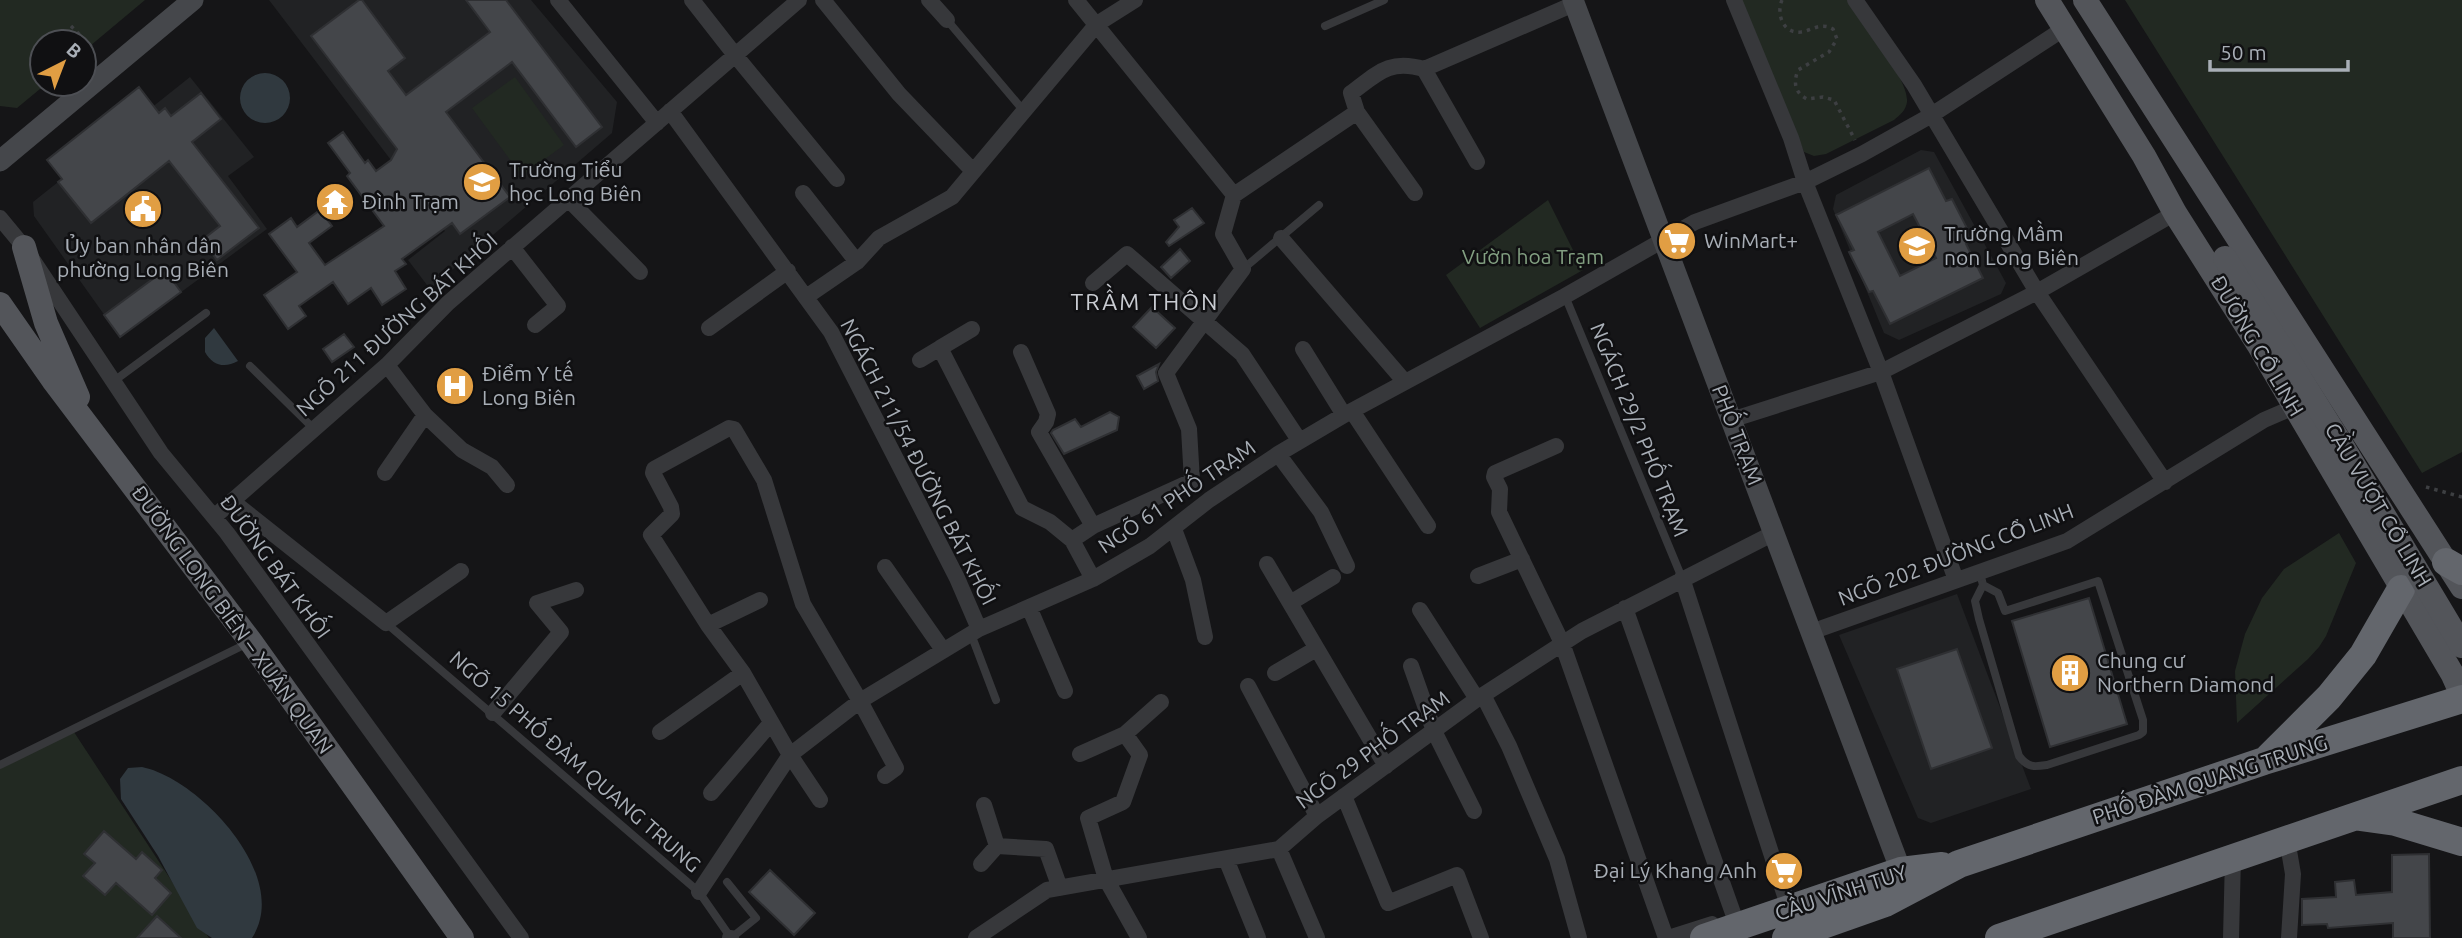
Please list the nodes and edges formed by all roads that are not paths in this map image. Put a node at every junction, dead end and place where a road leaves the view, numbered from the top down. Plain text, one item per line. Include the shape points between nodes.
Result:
1 (193, 0) edge
2 (558, 0) edge
3 (692, 0) edge
4 (799, 0) edge
5 (823, 0) edge
6 (929, 0) edge
7 (1076, 0) edge
8 (1135, 0) edge
9 (1384, 0) edge
10 (1734, 0) edge
11 (1854, 0) edge
12 (2047, 0) edge
13 (2085, 0) edge
14 (1574, 2) edge
15 (947, 20) joint
16 (1097, 24) junction
17 (1325, 26) dead end
18 (2065, 28) junction
19 (735, 55) junction
20 (1424, 69) junction
21 (1023, 110) junction
22 (670, 111) junction
23 (1357, 111) junction
24 (1930, 117) junction
25 (657, 123) junction
26 (2172, 138) junction
27 (2144, 156) junction
28 (0, 161) edge
29 (1477, 162) dead end
30 (972, 170) junction
31 (837, 179) dead end
32 (1805, 182) junction
33 (803, 193) dead end
34 (1415, 193) dead end
35 (1234, 195) junction
36 (568, 199) junction
37 (1319, 205) dead end
38 (2175, 213) junction
39 (0, 218) edge
40 (1281, 238) junction
41 (1662, 238) junction
42 (24, 247) junction
43 (512, 247) junction
44 (2225, 258) junction
45 (857, 262) junction
46 (1243, 269) junction
47 (788, 271) junction
48 (640, 272) dead end
49 (1093, 283) dead end
50 (2037, 292) junction
51 (1565, 296) junction
52 (806, 297) junction
53 (0, 304) edge
54 (206, 313) dead end
55 (1204, 320) junction
56 (535, 325) dead end
57 (709, 328) dead end
58 (972, 329) dead end
59 (940, 348) junction
60 (1303, 348) dead end
61 (1021, 352) dead end
62 (920, 360) dead end
63 (387, 365) junction
64 (250, 366) dead end
65 (1881, 372) junction
66 (114, 381) junction
67 (1405, 382) junction
68 (2294, 407) junction
69 (1348, 413) junction
70 (425, 415) junction
71 (1731, 420) junction
72 (314, 429) junction
73 (93, 433) junction
74 (1299, 440) junction
75 (1556, 446) dead end
76 (1278, 454) junction
77 (385, 473) dead end
78 (2165, 482) junction
79 (507, 485) dead end
80 (232, 501) junction
81 (214, 517) junction
82 (1093, 526) junction
83 (1427, 526) dead end
84 (1174, 529) junction
85 (1774, 533) junction
86 (1072, 540) junction
87 (1522, 559) junction
88 (1267, 564) dead end
89 (1347, 566) dead end
90 (2454, 566) edge
91 (885, 567) dead end
92 (461, 571) dead end
93 (1333, 576) dead end
94 (1478, 576) dead end
95 (1682, 578) junction
96 (1093, 579) junction
97 (1981, 579) junction
98 (1956, 580) junction
99 (2462, 587) edge
100 (2401, 589) junction
101 (576, 590) dead end
102 (760, 600) dead end
103 (1290, 603) junction
104 (1029, 607) junction
105 (1625, 608) junction
106 (1420, 610) dead end
107 (386, 623) junction
108 (708, 625) junction
109 (975, 631) junction
110 (1811, 632) junction
111 (1205, 637) dead end
112 (251, 642) junction
113 (1562, 643) junction
114 (2462, 646) edge
115 (1316, 649) junction
116 (943, 650) junction
117 (1411, 666) dead end
118 (743, 673) junction
119 (1275, 673) dead end
120 (1248, 686) dead end
121 (1065, 691) dead end
122 (1480, 697) junction
123 (2462, 697) edge
124 (996, 700) dead end
125 (860, 701) junction
126 (1161, 702) dead end
127 (493, 713) junction
128 (771, 723) junction
129 (1434, 731) junction
130 (660, 732) dead end
131 (1125, 734) junction
132 (1080, 754) dead end
133 (790, 755) junction
134 (2264, 761) junction
135 (0, 765) edge
136 (1386, 766) junction
137 (885, 776) dead end
138 (2462, 780) edge
139 (711, 793) dead end
140 (1345, 796) junction
141 (820, 800) dead end
142 (984, 805) dead end
143 (1474, 811) dead end
144 (1317, 816) junction
145 (2353, 816) junction
146 (2287, 839) junction
147 (2462, 842) edge
148 (997, 846) junction
149 (1279, 849) junction
150 (2232, 857) junction
151 (1226, 859) junction
152 (981, 864) dead end
153 (1959, 864) junction
154 (1888, 875) junction
155 (1106, 879) junction
156 (727, 883) dead end
157 (1060, 888) junction
158 (699, 892) junction
159 (1786, 899) junction
160 (1741, 920) junction
161 (980, 937) edge
162 (462, 938) edge
163 (521, 938) edge
164 (731, 938) edge
165 (1139, 938) edge
166 (1258, 938) edge
167 (1317, 938) edge
168 (1481, 938) edge
169 (1579, 938) edge
170 (1667, 938) edge
171 (1704, 938) edge
172 (1786, 938) edge
173 (1999, 938) edge
174 (2231, 938) edge
175 (2289, 938) edge

1 - 28 street
2 - 25 street
3 - 19 street
4 - 19 street, NGÕ 211 ĐƯỜNG BÁT KHỐI
5 - 30 street via 899,94
6 - 15 street
7 - 16 street
8 - 16 street
9 - 17 lane
10 - 32 street
11 - 24 street via 1914,85
12 - 18 main road, ĐƯỜNG CỔ LINH
13 - 26 main road, ĐƯỜNG CỔ LINH
14 - 20 street
14 - 41 street, PHỐ TRẠM
15 - 21 lane
16 - 21 street
16 - 35 street
18 - 24 street, NGÕ 61 PHỐ TRẠM
18 - 27 main road, ĐƯỜNG CỔ LINH
19 - 22 street, NGÕ 211 ĐƯỜNG BÁT KHỐI
19 - 31 street
20 - 23 street via 1404,63 1381,71 1351,93
20 - 29 street
21 - 30 street
22 - 25 street, NGÕ 211 ĐƯỜNG BÁT KHỐI
22 - 47 street, NGÁCH 211/54 ĐƯỜNG BÁT KHỐI
23 - 34 street
23 - 35 street
24 - 32 street, NGÕ 61 PHỐ TRẠM
24 - 50 street
25 - 36 street, NGÕ 211 ĐƯỜNG BÁT KHỐI
26 - 44 main road, CẦU VƯỢT CỔ LINH
26 - 90 main road, ĐƯỜNG CỔ LINH
27 - 38 main road, ĐƯỜNG CỔ LINH
27 - 44 main road, CẦU VƯỢT CỔ LINH
30 - 45 street via 952,197 879,238
32 - 41 street, NGÕ 61 PHỐ TRẠM
32 - 65 street
33 - 45 street
35 - 46 street via 1223,234
36 - 43 street, NGÕ 211 ĐƯỜNG BÁT KHỐI
36 - 48 street
37 - 40 lane
38 - 50 street
38 - 68 main road, ĐƯỜNG CỔ LINH
39 - 42 street, ĐƯỜNG BÁT KHỐI
40 - 46 lane
40 - 67 street
41 - 51 street, NGÕ 61 PHỐ TRẠM
41 - 71 street, PHỐ TRẠM
42 - 66 street, ĐƯỜNG BÁT KHỐI
42 - 73 main road via 46,323
43 - 56 street via 558,306
43 - 63 street, NGÕ 211 ĐƯỜNG BÁT KHỐI
44 - 114 main road, CẦU VƯỢT CỔ LINH, bridge
45 - 52 street
46 - 55 street
47 - 52 street, NGÁCH 211/54 ĐƯỜNG BÁT KHỐI
47 - 57 street
49 - 55 street via 1127,254
50 - 65 street
50 - 78 street
51 - 67 street, NGÕ 61 PHỐ TRẠM
51 - 95 lane, NGÁCH 29/2 PHỐ TRẠM
52 - 109 street, NGÁCH 211/54 ĐƯỜNG BÁT KHỐI via 831,332 957,578
53 - 73 main road, ĐƯỜNG LONG BIÊN – XUÂN QUAN
54 - 66 lane
55 - 74 street via 1242,354
55 - 82 street via 1166,373 1189,429 1192,481
58 - 59 street
59 - 62 street
59 - 86 street via 1022,508
60 - 69 street
61 - 82 street via 1048,414 1039,432
63 - 70 street
63 - 72 street, NGÕ 211 ĐƯỜNG BÁT KHỐI
64 - 72 lane
65 - 71 street
65 - 98 street
66 - 81 street, ĐƯỜNG BÁT KHỐI via 161,453
67 - 69 street, NGÕ 61 PHỐ TRẠM
68 - 78 street, NGÕ 202 ĐƯỜNG CỔ LINH via 2264,420
68 - 100 main road, ĐƯỜNG CỔ LINH
69 - 74 street, NGÕ 61 PHỐ TRẠM
69 - 83 street
70 - 77 street
70 - 79 street via 462,450 492,467
71 - 85 street, PHỐ TRẠM
72 - 80 street, NGÕ 211 ĐƯỜNG BÁT KHỐI
73 - 112 main road, ĐƯỜNG LONG BIÊN – XUÂN QUAN
74 - 76 street, NGÕ 61 PHỐ TRẠM
75 - 87 street via 1495,473 1499,512
76 - 84 street, NGÕ 61 PHỐ TRẠM
76 - 89 street via 1321,512
78 - 97 street, NGÕ 202 ĐƯỜNG CỔ LINH via 2067,541
80 - 81 street, NGÕ 211 ĐƯỜNG BÁT KHỐI
80 - 107 street
81 - 163 street, ĐƯỜNG BÁT KHỐI
82 - 86 street
84 - 96 street, NGÕ 61 PHỐ TRẠM
84 - 111 street via 1193,580
85 - 95 street, NGÕ 29 PHỐ TRẠM
85 - 110 street, PHỐ TRẠM
86 - 96 street
87 - 94 street
87 - 113 street
88 - 103 street
90 - 99 main road, ĐƯỜNG CỔ LINH
90 - 100 main road
91 - 116 street
92 - 107 street
93 - 103 street
95 - 105 street, NGÕ 29 PHỐ TRẠM
95 - 159 street
96 - 104 street, NGÕ 61 PHỐ TRẠM
97 - 97 lane via 1975,601 1979,619 2025,765 2048,765 2143,732 2098,581 2005,611 1998,593
97 - 98 street, NGÕ 202 ĐƯỜNG CỔ LINH
98 - 110 street, NGÕ 202 ĐƯỜNG CỔ LINH
100 - 123 main road, ĐƯỜNG CỔ LINH
100 - 134 highway via 2364,655
101 - 127 street via 537,603 561,632
102 - 108 street
103 - 115 street
104 - 109 street, NGÕ 61 PHỐ TRẠM
104 - 121 street
105 - 113 street, NGÕ 29 PHỐ TRẠM
105 - 160 street
106 - 122 street
107 - 127 lane, NGÕ 15 PHỐ ĐÀM QUANG TRUNG
108 - 118 street
108 - 125 street via 651,535 672,514 653,473 656,466 725,429 734,429 764,480 803,604
109 - 116 street, NGÕ 61 PHỐ TRẠM
109 - 124 lane
110 - 154 street, PHỐ TRẠM
112 - 135 lane
112 - 162 main road, ĐƯỜNG LONG BIÊN – XUÂN QUAN
113 - 122 street, NGÕ 29 PHỐ TRẠM
113 - 170 street
115 - 119 street
115 - 136 street
116 - 125 street, NGÕ 61 PHỐ TRẠM
117 - 129 street
118 - 128 street
118 - 130 street
120 - 144 street
122 - 129 street, NGÕ 29 PHỐ TRẠM
122 - 169 street via 1509,746 1557,859
123 - 134 highway, PHỐ ĐÀM QUANG TRUNG
125 - 133 street, NGÕ 61 PHỐ TRẠM
125 - 137 street via 896,768
126 - 131 street
127 - 158 lane, NGÕ 15 PHỐ ĐÀM QUANG TRUNG
128 - 133 street
128 - 139 street
129 - 136 street, NGÕ 29 PHỐ TRẠM
129 - 143 street
131 - 132 street
131 - 155 street via 1140,755 1123,802 1088,818
133 - 141 street
133 - 158 street, NGÕ 61 PHỐ TRẠM
134 - 153 highway, PHỐ ĐÀM QUANG TRUNG
136 - 140 street, NGÕ 29 PHỐ TRẠM
138 - 145 highway
140 - 144 street, NGÕ 29 PHỐ TRẠM
140 - 168 street via 1388,902 1457,876
142 - 148 street
144 - 149 street, NGÕ 29 PHỐ TRẠM
145 - 146 highway
145 - 147 highway via 2396,822
146 - 150 highway
146 - 175 street via 2293,874
148 - 152 street
148 - 157 street via 1046,849
149 - 151 street
149 - 167 street
150 - 173 highway
150 - 174 street
151 - 155 street
151 - 166 street
153 - 154 highway, CẦU VĨNH TUY
153 - 172 highway, CẦU VĨNH TUY via 1885,904
154 - 159 street
154 - 160 highway, CẦU VĨNH TUY
155 - 157 street
155 - 165 street
156 - 164 lane via 756,918
157 - 161 street via 1048,890
158 - 164 lane, NGÕ 15 PHỐ ĐÀM QUANG TRUNG
159 - 160 street
160 - 170 street
160 - 171 highway, CẦU VĨNH TUY

